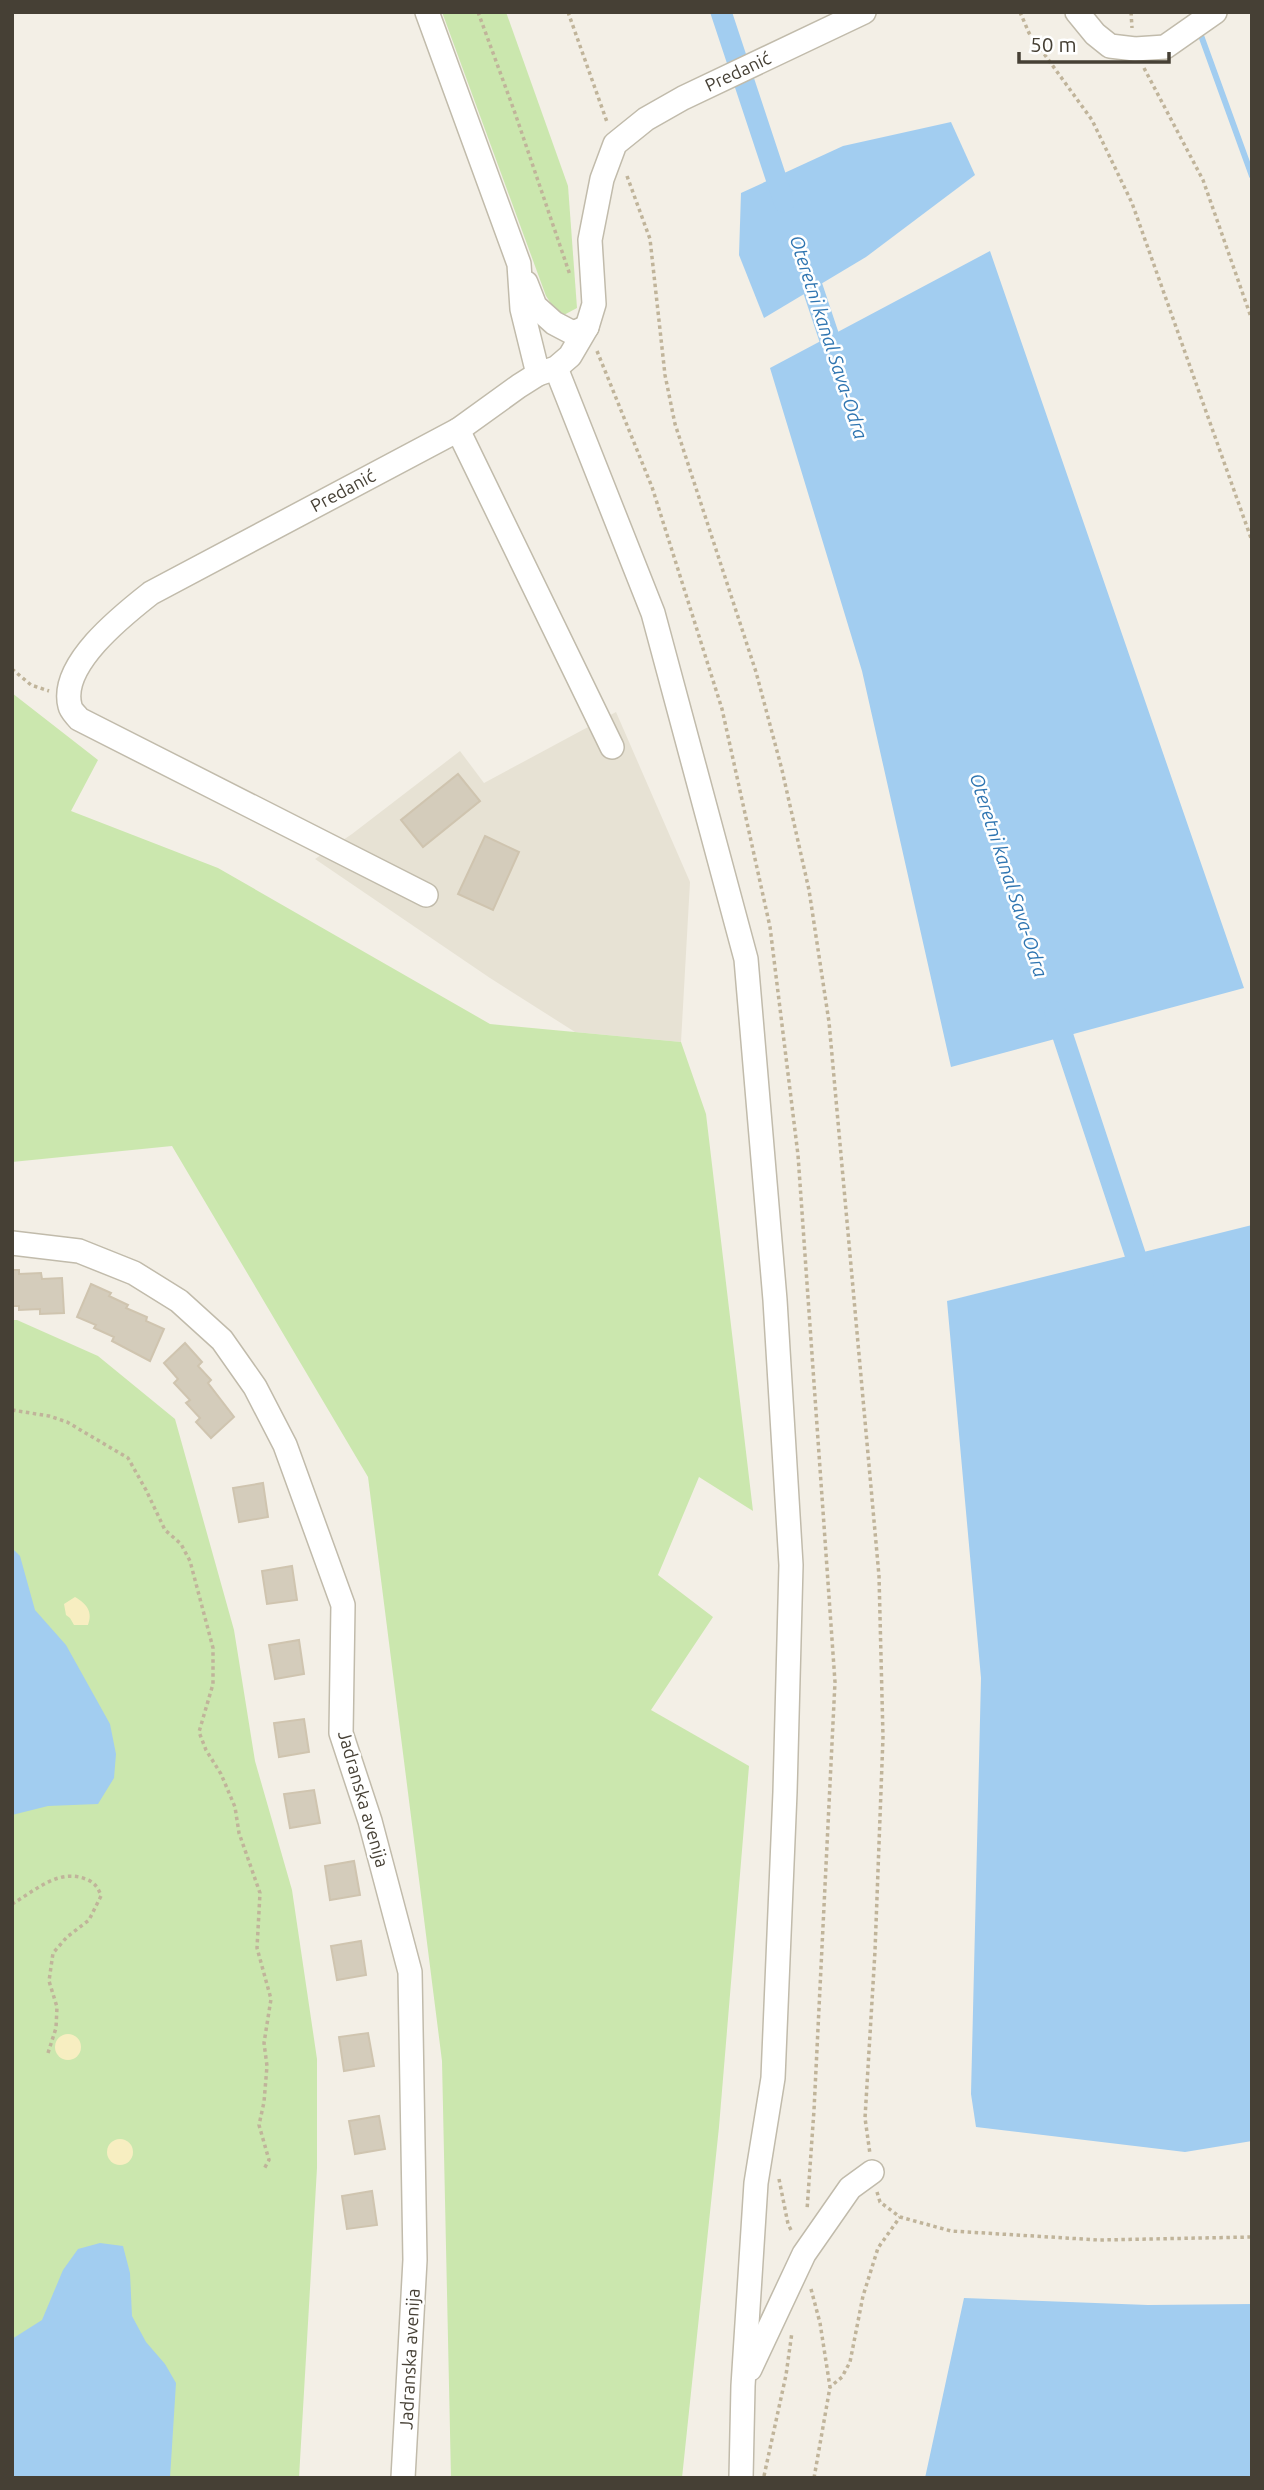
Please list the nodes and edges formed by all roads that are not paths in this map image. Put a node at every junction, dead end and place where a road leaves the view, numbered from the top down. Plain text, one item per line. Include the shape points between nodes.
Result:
1 (427, 12) edge
2 (864, 12) edge
3 (1077, 12) edge
4 (1215, 12) edge
5 (519, 264) junction
6 (587, 327) junction
7 (547, 371) junction
8 (458, 430) junction
9 (612, 747) dead end
10 (426, 895) dead end
11 (12, 1243) edge
12 (872, 2172) road end
13 (743, 2386) junction
14 (403, 2478) edge
15 (741, 2478) edge

1 - 5 street
2 - 6 street, Predanić via 683,98 615,144 602,179 590,240 594,304
3 - 4 street via 1110,46 1135,49 1165,47
5 - 6 street via 535,306 565,330 573,333
5 - 7 street via 522,309
6 - 7 street, Predanić via 570,356
7 - 8 street, Predanić
7 - 13 street via 653,613 746,959 775,1300 791,1565 773,2078 756,2183
8 - 9 street
8 - 10 street, Predanić via 151,593 121,617 79,663 69,688 70,708 79,719
11 - 14 street, Jadranska avenija via 79,1251 134,1273 179,1301 222,1340 255,1387 285,1445 343,1605 341,1733 410,1972 415,2260
12 - 13 street via 850,2188 804,2254
13 - 15 street

